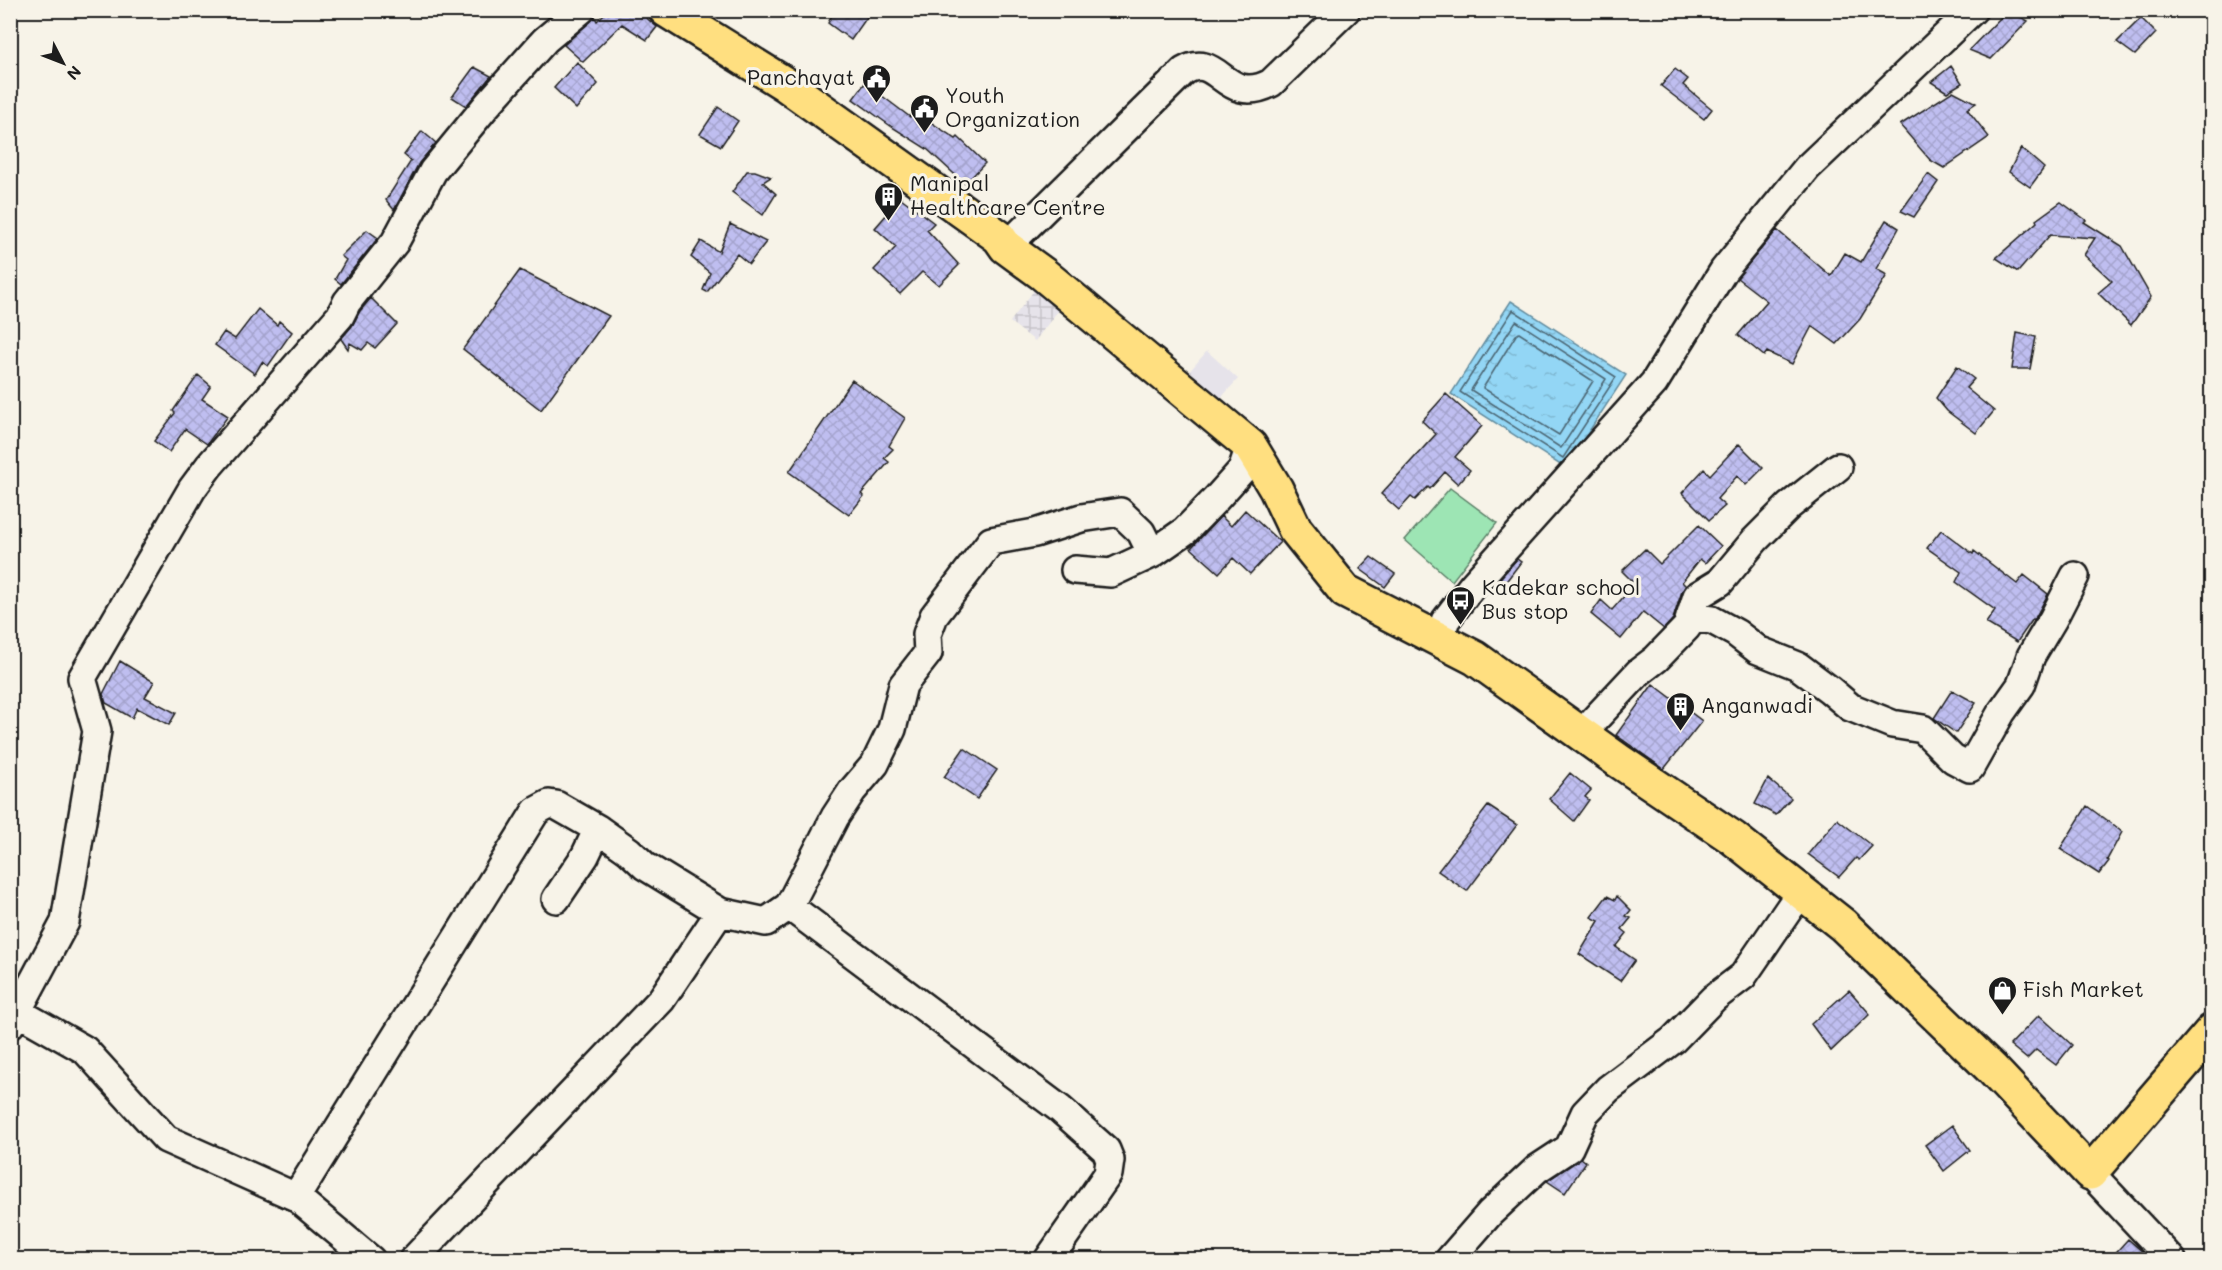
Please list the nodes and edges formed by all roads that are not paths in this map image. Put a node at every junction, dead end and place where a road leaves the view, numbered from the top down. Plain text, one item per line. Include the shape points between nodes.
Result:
1 (580, 10) edge
2 (666, 10) edge
3 (1346, 10) edge
4 (1973, 10) edge
5 (1006, 247) junction
6 (1250, 446) junction
7 (1838, 467) dead end
8 (1152, 554) junction
9 (1075, 570) dead end
10 (2075, 576) dead end
11 (1690, 617) junction
12 (1441, 640) junction
13 (1581, 734) junction
14 (598, 829) junction
15 (1803, 894) junction
16 (556, 899) dead end
17 (789, 906) junction
18 (720, 912) junction
19 (14, 1019) edge
20 (2211, 1030) edge
21 (2090, 1173) junction
22 (296, 1197) junction
23 (371, 1260) edge
24 (413, 1260) edge
25 (1048, 1260) edge
26 (1449, 1260) edge
27 (2172, 1260) edge

1 - 19 street via 545,40 433,171 395,242 340,316 192,489 82,678 97,731 65,922
2 - 5 main road via 785,84 999,237
3 - 5 street via 1271,83 1259,89 1238,88 1207,67 1198,65 1184,71
4 - 12 street via 1808,168 1724,270 1654,383 1472,586 1445,621
5 - 6 main road
6 - 8 street via 1242,470 1216,499 1185,531
6 - 12 main road via 1295,529 1345,591
7 - 11 street via 1789,506 1720,582 1697,596
8 - 9 street via 1111,573
8 - 17 street via 1141,532 1120,512 991,541 934,616 927,634 928,653 903,685 892,729 875,764 836,817
10 - 11 street via 2031,656 2021,685 1970,768 1953,759 1923,729 1893,724 1850,707 1798,666 1758,650 1712,620
11 - 13 street via 1687,627
12 - 13 main road via 1475,658
13 - 15 main road via 1732,838
14 - 16 street
14 - 18 street via 645,866
14 - 22 street via 556,805 536,811
15 - 21 main road via 1843,925 1947,1024
15 - 26 street via 1743,976 1714,998 1673,1040 1608,1089 1585,1113 1569,1148 1537,1169 1497,1206
17 - 18 street via 765,922
17 - 25 street via 1060,1109 1106,1150 1110,1160 1108,1174
18 - 24 street via 661,1000
19 - 22 street via 85,1050 166,1139
20 - 21 main road
21 - 27 street
22 - 23 street

